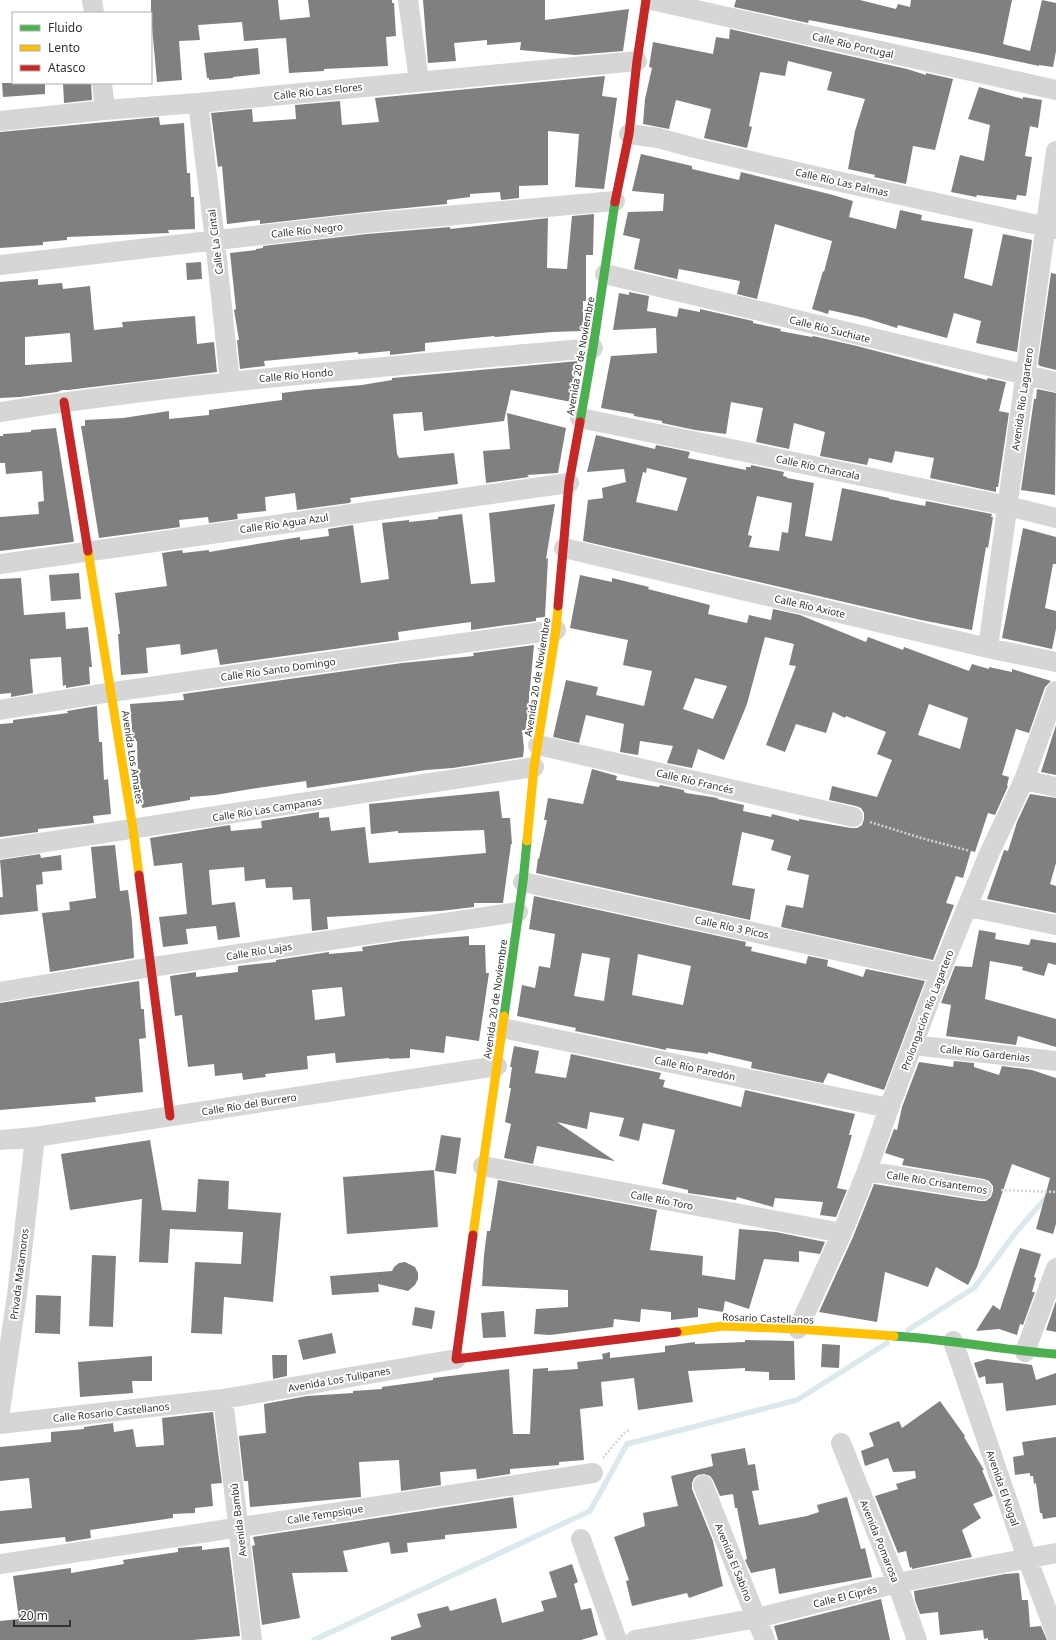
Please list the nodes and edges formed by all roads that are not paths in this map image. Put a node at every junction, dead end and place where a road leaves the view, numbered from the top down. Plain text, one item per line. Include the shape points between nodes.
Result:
1 (92, 0) edge
2 (408, 0) edge
3 (646, 0) edge
4 (651, 0) edge
5 (94, 12) edge
6 (637, 61) junction
7 (419, 81) junction
8 (102, 84) edge
9 (1056, 90) edge
10 (198, 103) junction
11 (105, 110) junction
12 (0, 121) edge
13 (629, 134) junction
14 (1056, 151) edge
15 (615, 201) junction
16 (1051, 228) edge
17 (215, 240) junction
18 (0, 265) edge
19 (605, 274) junction
20 (593, 348) junction
21 (1025, 376) junction
22 (230, 382) junction
23 (1056, 382) edge
24 (64, 402) junction
25 (0, 412) edge
26 (580, 418) junction
27 (569, 483) junction
28 (1008, 506) junction
29 (1056, 518) edge
30 (564, 548) junction
31 (88, 550) junction
32 (0, 564) edge
33 (556, 630) junction
34 (988, 648) junction
35 (1056, 662) edge
36 (1056, 691) edge
37 (112, 692) junction
38 (0, 710) edge
39 (538, 745) junction
40 (534, 768) junction
41 (1024, 780) junction
42 (1056, 786) edge
43 (853, 816) road end
44 (133, 829) junction
45 (0, 850) edge
46 (523, 882) junction
47 (969, 907) junction
48 (518, 912) junction
49 (1056, 925) edge
50 (152, 967) junction
51 (940, 973) junction
52 (0, 992) edge
53 (502, 1028) junction
54 (913, 1045) junction
55 (1056, 1061) edge
56 (497, 1066) junction
57 (889, 1108) junction
58 (170, 1116) junction
59 (35, 1137) junction
60 (0, 1140) edge
61 (483, 1166) junction
62 (867, 1171) junction
63 (982, 1190) road end
64 (842, 1233) junction
65 (1056, 1268) edge
66 (8, 1296) edge
67 (798, 1329) junction
68 (953, 1341) junction
69 (1025, 1352) junction
70 (1056, 1354) edge
71 (456, 1359) junction
72 (223, 1400) junction
73 (0, 1411) edge
74 (0, 1424) edge
75 (841, 1443) dead end
76 (593, 1473) road end
77 (703, 1485) dead end
78 (239, 1527) junction
79 (582, 1538) dead end
80 (1056, 1553) edge
81 (1027, 1558) junction
82 (0, 1564) edge
83 (897, 1583) junction
84 (757, 1618) junction
85 (1056, 1634) edge
86 (252, 1640) edge
87 (617, 1640) edge
88 (635, 1640) edge
89 (765, 1640) edge
90 (917, 1640) edge

1 - 5 street
2 - 7 street
3 - 6 street, Avenida 20 de Noviembre
4 - 9 street, Calle Río Portugal
6 - 7 street, Calle Río Las Flores
6 - 13 street, Avenida 20 de Noviembre
7 - 10 street, Calle Río Las Flores
8 - 11 street
10 - 11 street, Calle Río Las Flores
10 - 17 street, Calle La Cintal
11 - 12 street, Calle Río Las Flores
13 - 15 street, Avenida 20 de Noviembre
13 - 16 street, Calle Río Las Palmas via 658,138 832,180
14 - 16 street, Avenida Río Lagartero
15 - 17 street, Calle Río Negro via 366,223
15 - 19 street, Avenida 20 de Noviembre
16 - 21 street, Avenida Río Lagartero
17 - 18 street, Calle Río Negro
17 - 22 street, Calle La Cintal
19 - 20 street, Avenida 20 de Noviembre
19 - 21 street, Calle Río Suchiate
20 - 22 street, Calle Río Hondo
20 - 26 street, Avenida 20 de Noviembre
21 - 23 street, Calle Río Suchiate
21 - 28 street, Avenida Río Lagartero
22 - 24 street, Calle Río Hondo
24 - 25 street, Calle Río Hondo
24 - 31 street, Avenida Los Amates
26 - 27 street, Avenida 20 de Noviembre
26 - 28 street, Calle Río Chancala
27 - 30 street, Avenida 20 de Noviembre
27 - 31 street, Calle Río Agua Azul
28 - 29 street, Calle Río Chancala
28 - 34 street, Avenida Río Lagartero
30 - 33 street, Avenida 20 de Noviembre
30 - 34 street, Calle Río Axiote
31 - 32 street, Calle Río Agua Azul
31 - 37 street, Avenida Los Amates
33 - 37 street, Calle Río Santo Domingo
33 - 39 street, Avenida 20 de Noviembre
34 - 35 street, Calle Río Axiote
36 - 41 street, Prolongación Río Lagartero
37 - 38 street, Calle Río Santo Domingo
37 - 44 street, Avenida Los Amates
39 - 40 street, Avenida 20 de Noviembre
39 - 43 street, Calle Río Francés
40 - 44 street, Calle Río Las Campanas
40 - 46 street, Avenida 20 de Noviembre
41 - 42 street
41 - 47 street, Prolongación Río Lagartero via 988,856
44 - 45 street, Calle Río Las Campanas
44 - 50 street, Avenida Los Amates
46 - 48 street, Avenida 20 de Noviembre
46 - 51 street, Calle Río 3 Picos
47 - 49 street
47 - 51 street, Prolongación Río Lagartero
48 - 50 street, Calle Río Lajas
48 - 53 street, Avenida 20 de Noviembre
50 - 52 street, Calle Río Lajas
50 - 58 street, Avenida Los Amates
51 - 54 street, Prolongación Río Lagartero
53 - 56 street, Avenida 20 de Noviembre
53 - 57 street, Calle Río Paredón
54 - 55 street, Calle Río Gardenias
54 - 57 street, Prolongación Río Lagartero
56 - 58 street, Calle Río del Burrero
56 - 61 street, Avenida 20 de Noviembre
57 - 62 street, Prolongación Río Lagartero
58 - 59 street, Calle Río del Burrero
59 - 60 street, Calle Río del Burrero
59 - 66 street, Privada Matamoros
61 - 64 street, Calle Río Toro
61 - 71 street, Avenida 20 de Noviembre
62 - 63 street, Calle Río Crisantemos
62 - 64 street, Prolongación Río Lagartero
64 - 67 street, Prolongación Río Lagartero
65 - 69 street
66 - 73 street, Privada Matamoros
67 - 68 street, Rosario Castellanos
67 - 71 street, Rosario Castellanos via 724,1326
68 - 69 street, Rosario Castellanos
68 - 81 street, Avenida El Nogal
69 - 70 street, Rosario Castellanos
71 - 72 street, Avenida Los Tulipanes
72 - 74 street, Calle Rosario Castellanos
72 - 78 street, Avenida Bambú
75 - 83 street, Avenida Pomarosa
76 - 78 street, Calle Tempsique
77 - 84 street, Avenida El Sabino
78 - 82 street, Calle Tempsique
78 - 86 street, Avenida Bambú
79 - 87 street
80 - 81 street, Calle El Ciprés
81 - 83 street, Calle El Ciprés
81 - 85 street, Avenida El Nogal
83 - 84 street, Calle El Ciprés
83 - 90 street, Avenida Pomarosa
84 - 88 street, Calle El Ciprés
84 - 89 street, Avenida El Sabino

